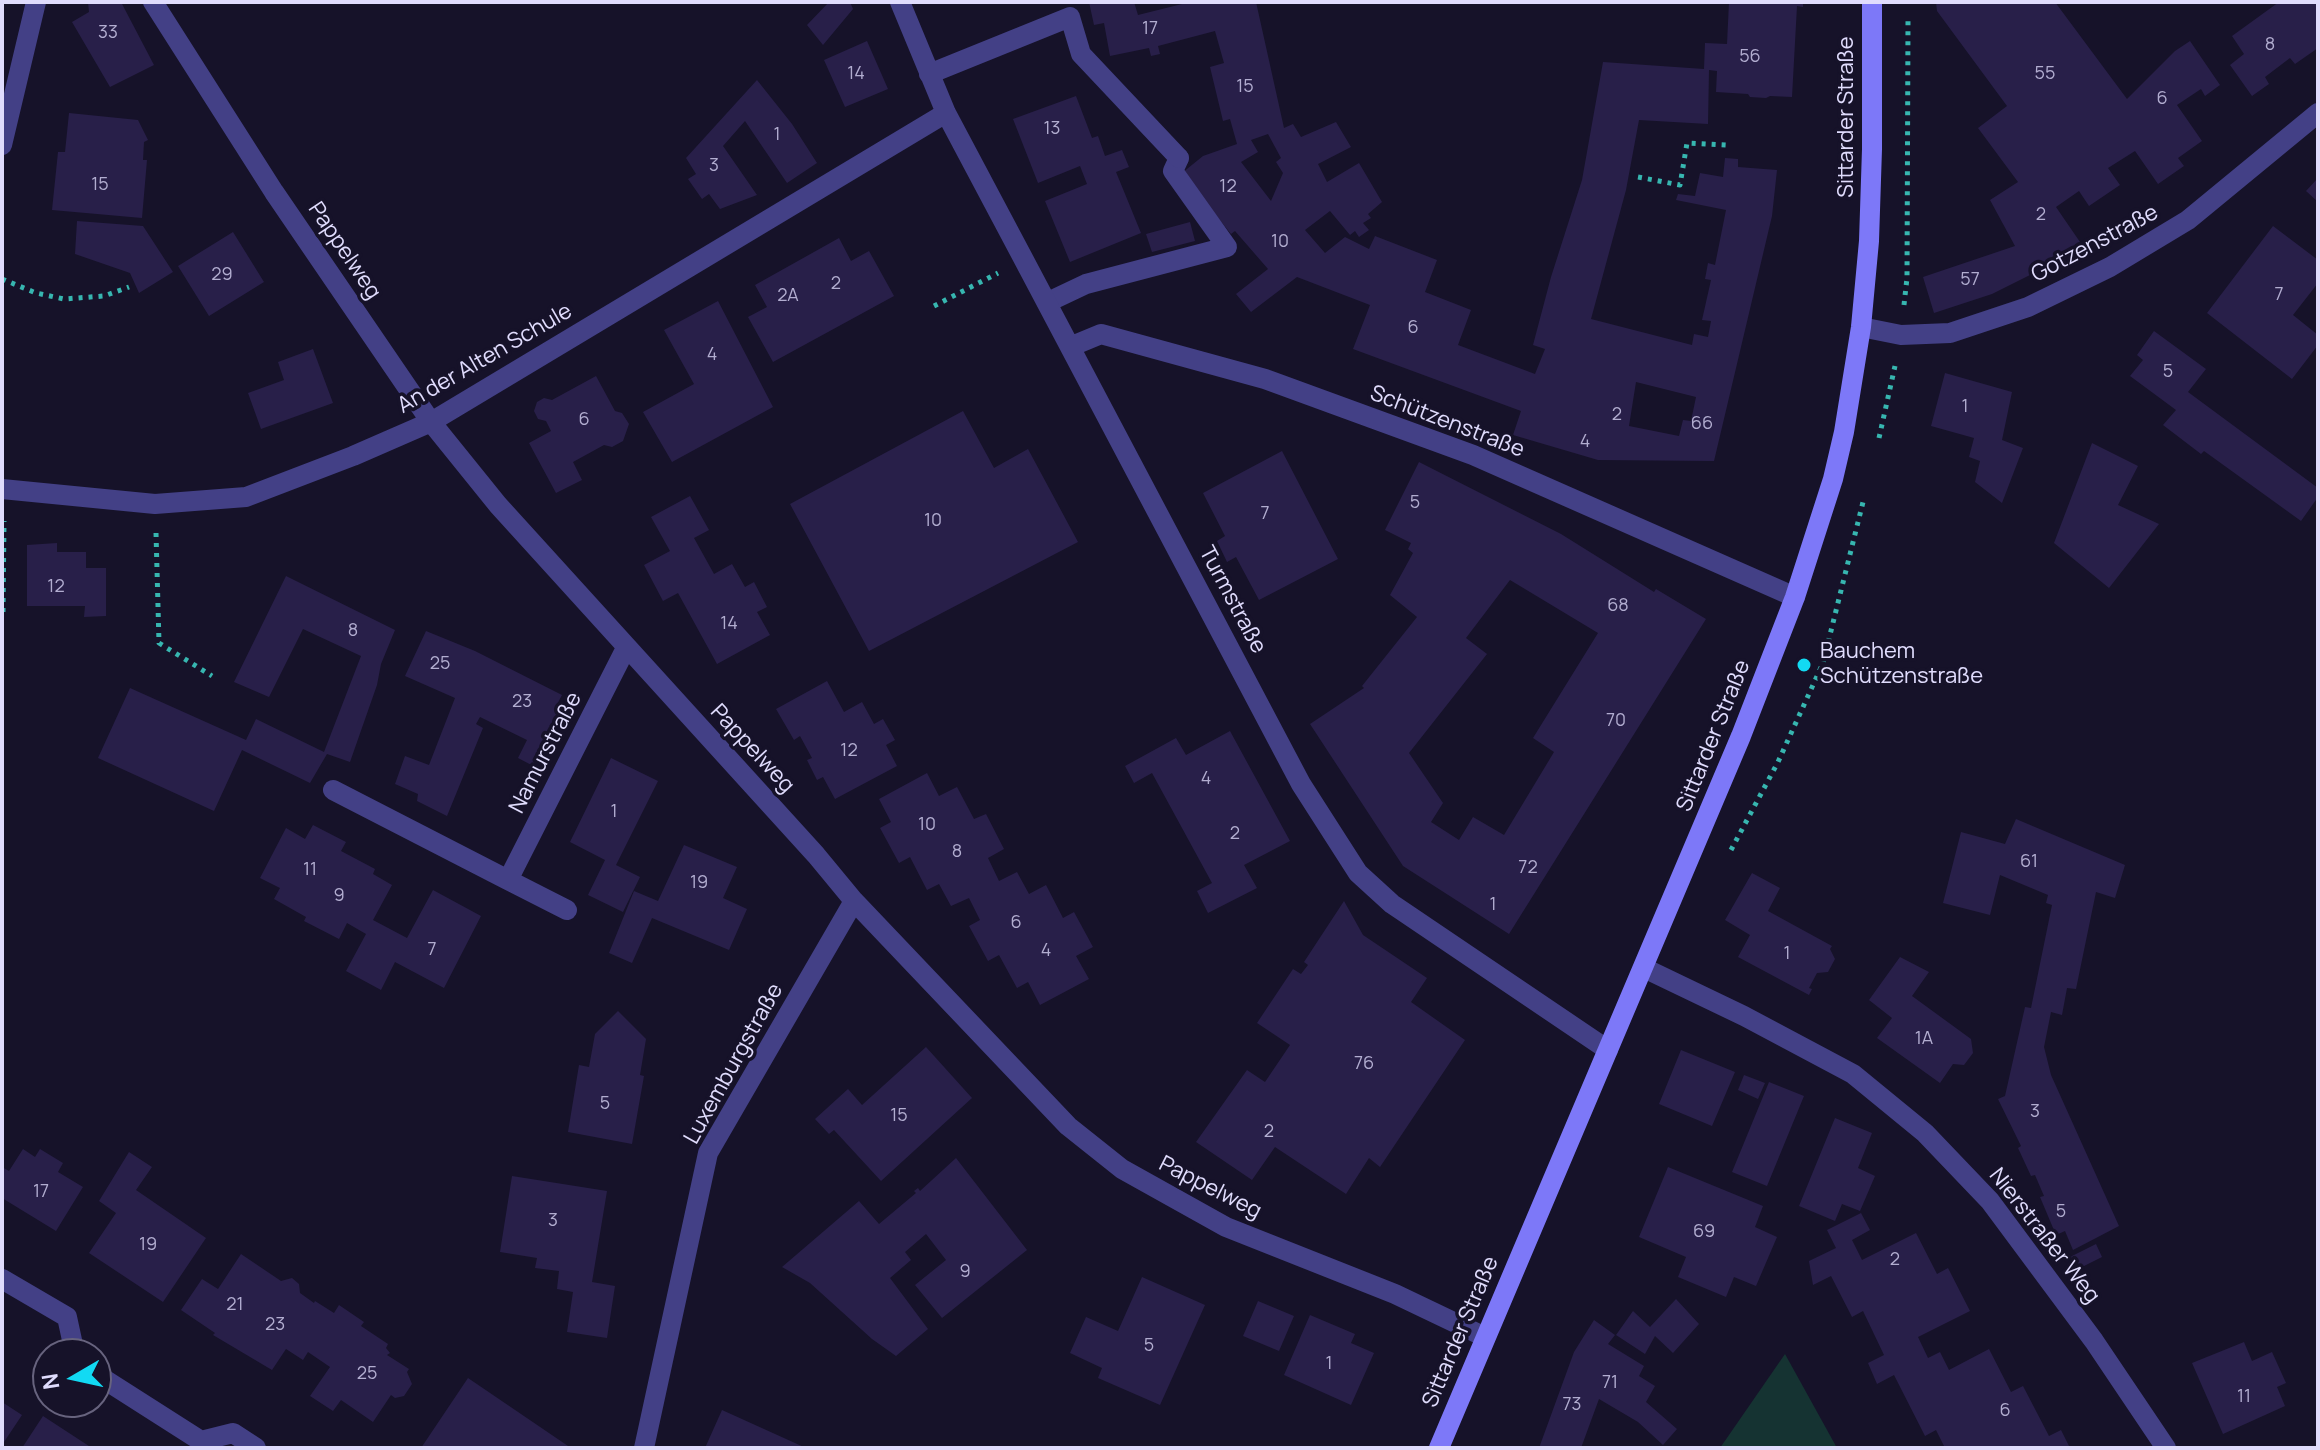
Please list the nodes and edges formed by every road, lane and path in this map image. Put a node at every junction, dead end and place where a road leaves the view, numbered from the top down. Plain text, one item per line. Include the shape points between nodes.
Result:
1 (36, 2) edge
2 (153, 2) edge
3 (900, 2) edge
4 (1872, 2) edge
5 (1069, 10) edge
6 (929, 74) junction
7 (946, 113) junction
8 (2318, 113) edge
9 (2, 145) edge
10 (1726, 145) dead end
11 (1638, 177) dead end
12 (1024, 260) junction
13 (2, 279) edge
14 (129, 287) dead end
15 (1048, 302) junction
16 (934, 306) dead end
17 (1861, 327) junction
18 (1072, 346) junction
19 (431, 422) junction
20 (3, 489) edge
21 (155, 504) junction
22 (1795, 597) junction
23 (3, 612) edge
24 (626, 648) junction
25 (212, 676) dead end
26 (333, 790) dead end
27 (508, 880) junction
28 (854, 901) junction
29 (567, 910) dead end
30 (1644, 968) junction
31 (1608, 1050) junction
32 (2, 1279) edge
33 (1485, 1337) junction
34 (72, 1338) edge
35 (112, 1384) edge
36 (256, 1448) edge
37 (644, 1448) edge
38 (1439, 1448) edge
39 (2166, 1448) edge

1 - 9 street
2 - 19 street, Pappelweg
3 - 6 street, Turmstraße
4 - 17 main road, Sittarder Straße via 1869,241
5 - 6 street
5 - 15 street via 1081,54 1179,158 1173,171 1227,247 1086,284
6 - 7 street, Turmstraße
7 - 12 street, Turmstraße
7 - 19 street, An der Alten Schule
8 - 17 street, Gotzenstraße via 2188,220 2110,267 2028,307 1950,333 1901,335
10 - 11 path via 1687,143 1680,185
12 - 15 street, Turmstraße
12 - 16 path
13 - 14 path via 64,299 104,296
15 - 18 street, Turmstraße
17 - 22 main road, Sittarder Straße via 1833,479
18 - 22 street, Schützenstraße via 1101,334 1265,379 1473,455
18 - 31 street, Turmstraße via 1301,784 1358,873 1392,904
19 - 21 street, An der Alten Schule via 246,497
19 - 24 street, Pappelweg
20 - 21 street, An der Alten Schule
20 - 23 path
21 - 25 path via 159,643
22 - 30 main road, Sittarder Straße
24 - 27 street, Namurstraße
24 - 28 street, Pappelweg
26 - 27 street
27 - 29 street
28 - 33 street, Pappelweg via 1068,1126 1122,1169 1226,1227 1395,1294
28 - 37 street, Luxemburgstraße via 708,1153
30 - 31 main road, Sittarder Straße
30 - 39 street, Nierstraßer Weg via 1853,1074 1925,1133 1990,1201
31 - 33 main road, Sittarder Straße
32 - 34 street via 67,1317
33 - 38 main road, Sittarder Straße
35 - 36 street via 201,1441 233,1433

